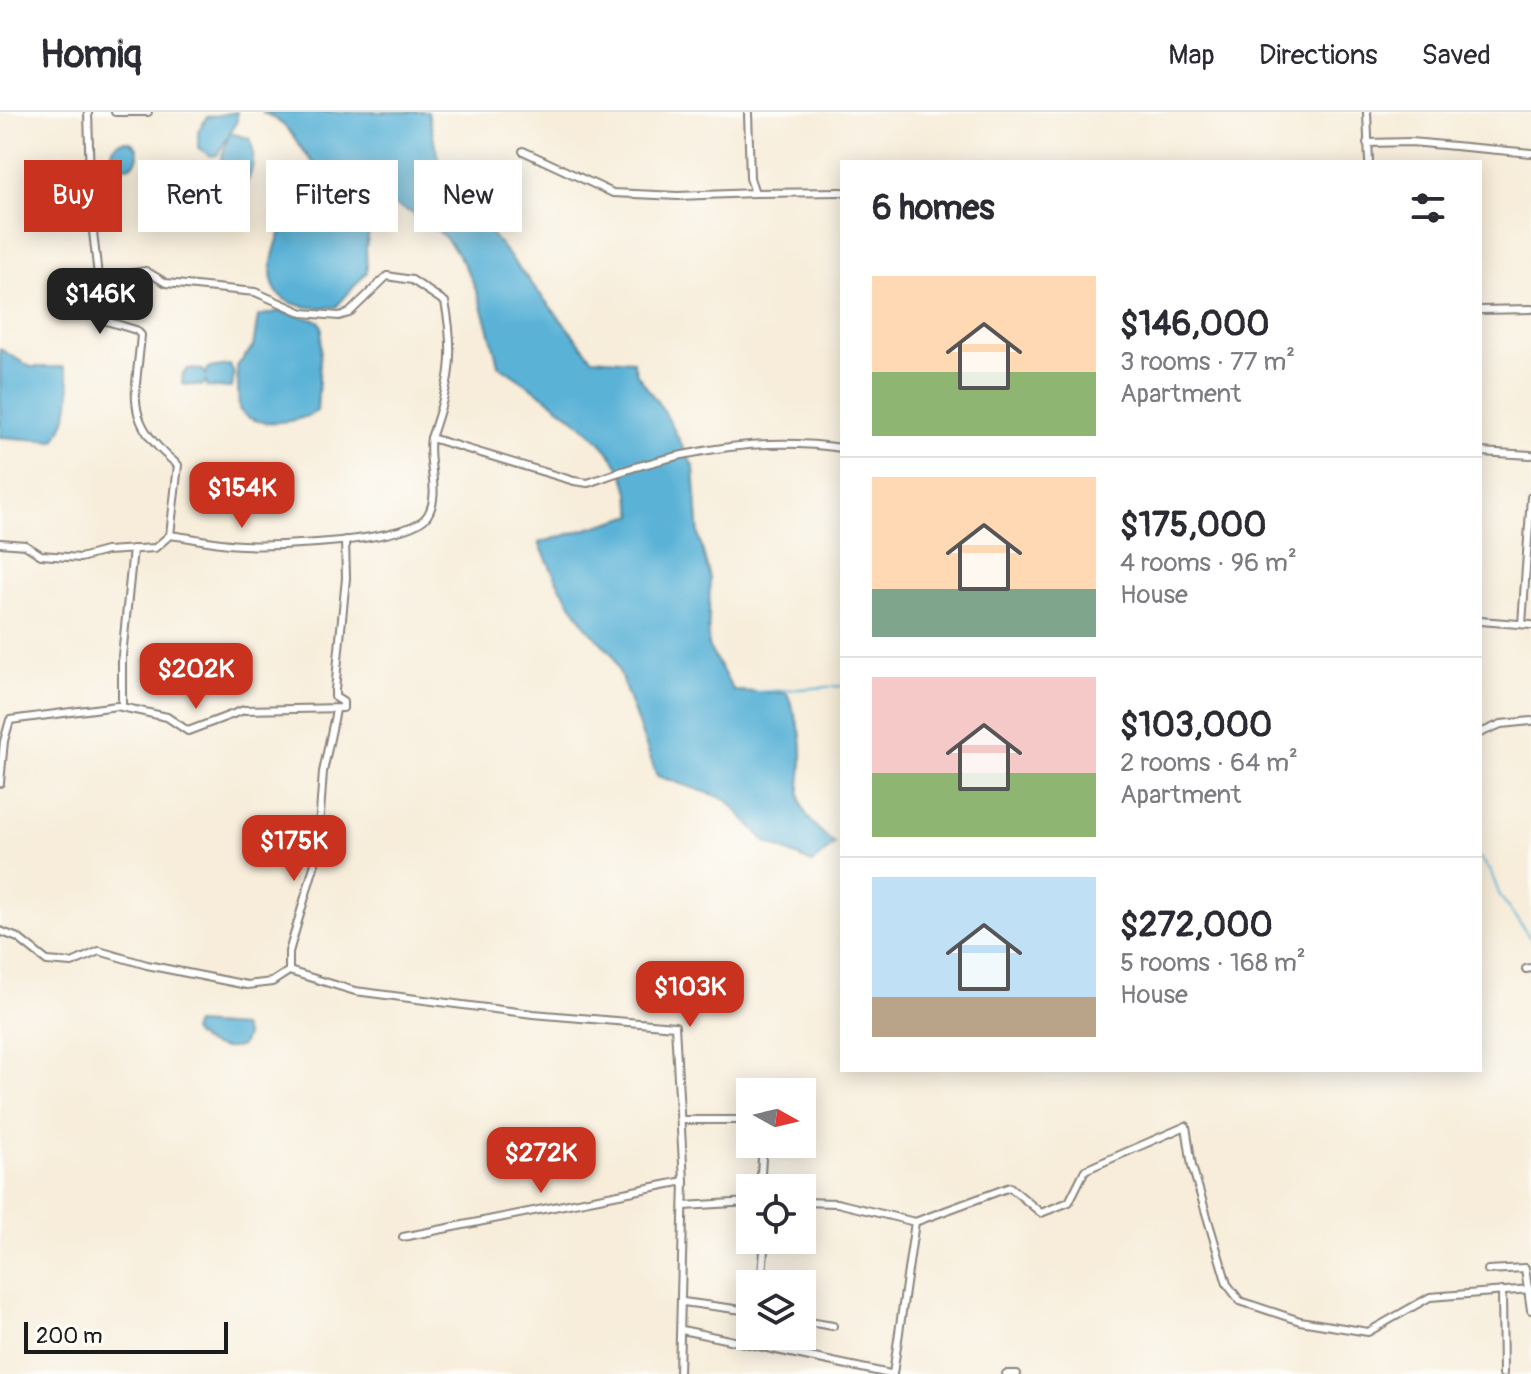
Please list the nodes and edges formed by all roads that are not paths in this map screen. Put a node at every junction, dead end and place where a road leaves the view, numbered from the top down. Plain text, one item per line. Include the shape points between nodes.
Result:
1 (97, 112) edge
2 (115, 112) edge
3 (148, 112) edge
4 (748, 112) edge
5 (1367, 112) edge
6 (88, 113) edge
7 (1367, 143) junction
8 (523, 151) dead end
9 (1531, 153) edge
10 (1369, 160) edge
11 (840, 192) edge
12 (755, 193) junction
13 (98, 285) junction
14 (1531, 309) edge
15 (1482, 310) edge
16 (431, 438) junction
17 (840, 448) edge
18 (1482, 452) edge
19 (1531, 455) edge
20 (1531, 497) edge
21 (170, 535) junction
22 (345, 540) junction
23 (0, 543) edge
24 (133, 549) junction
25 (1482, 621) edge
26 (1522, 624) junction
27 (1531, 625) edge
28 (122, 707) junction
29 (336, 710) junction
30 (1531, 721) edge
31 (1482, 732) edge
32 (0, 783) edge
33 (0, 931) edge
34 (289, 971) junction
35 (682, 1120) junction
36 (736, 1120) edge
37 (684, 1181) junction
38 (816, 1202) edge
39 (736, 1203) edge
40 (684, 1206) junction
41 (915, 1222) junction
42 (403, 1237) dead end
43 (1488, 1270) dead end
44 (1528, 1289) edge
45 (1502, 1291) junction
46 (683, 1302) junction
47 (736, 1309) edge
48 (1531, 1310) edge
49 (816, 1323) edge
50 (833, 1326) dead end
51 (682, 1330) junction
52 (736, 1338) edge
53 (795, 1350) edge
54 (679, 1374) edge
55 (892, 1374) edge
56 (1006, 1374) edge
57 (1017, 1374) edge
58 (1503, 1374) edge

1 - 6 street
2 - 3 street
4 - 12 street
5 - 7 street
6 - 13 street
7 - 9 street
7 - 10 street
8 - 12 street via 613,193
11 - 12 street
13 - 16 street via 118,284 127,274 146,271 166,283 255,292 303,313 339,316 349,313 387,276 412,280 445,302 449,321 452,366
13 - 21 street via 104,321 140,332 135,406 149,436 178,465
14 - 15 street
16 - 17 street via 588,483 688,454 760,443 796,441
16 - 22 street via 433,483 427,517 390,534
18 - 19 street
20 - 26 street
21 - 22 street via 264,546
21 - 24 street via 155,548
22 - 29 street via 335,690 343,708
23 - 24 street via 70,558
24 - 28 street
25 - 26 street
26 - 27 street
28 - 29 street via 167,717 188,731 244,710
28 - 32 street via 10,720
29 - 34 street via 323,772 317,856 289,952
30 - 31 street
33 - 34 street via 47,961 72,963 99,951 247,985 272,982
34 - 35 street via 370,993 675,1026
35 - 36 street
35 - 37 street
37 - 40 street
37 - 42 street
38 - 41 street
39 - 40 street
40 - 46 street
41 - 45 street via 1010,1187 1041,1213 1053,1209 1069,1202 1085,1170 1186,1126 1192,1166 1227,1284 1240,1301 1300,1321 1368,1332 1430,1297
41 - 55 street
43 - 44 street via 1525,1268
44 - 45 street
44 - 48 street
45 - 58 street
46 - 47 street
46 - 51 street
49 - 50 street
51 - 52 street
51 - 54 street
53 - 55 street
56 - 57 street

